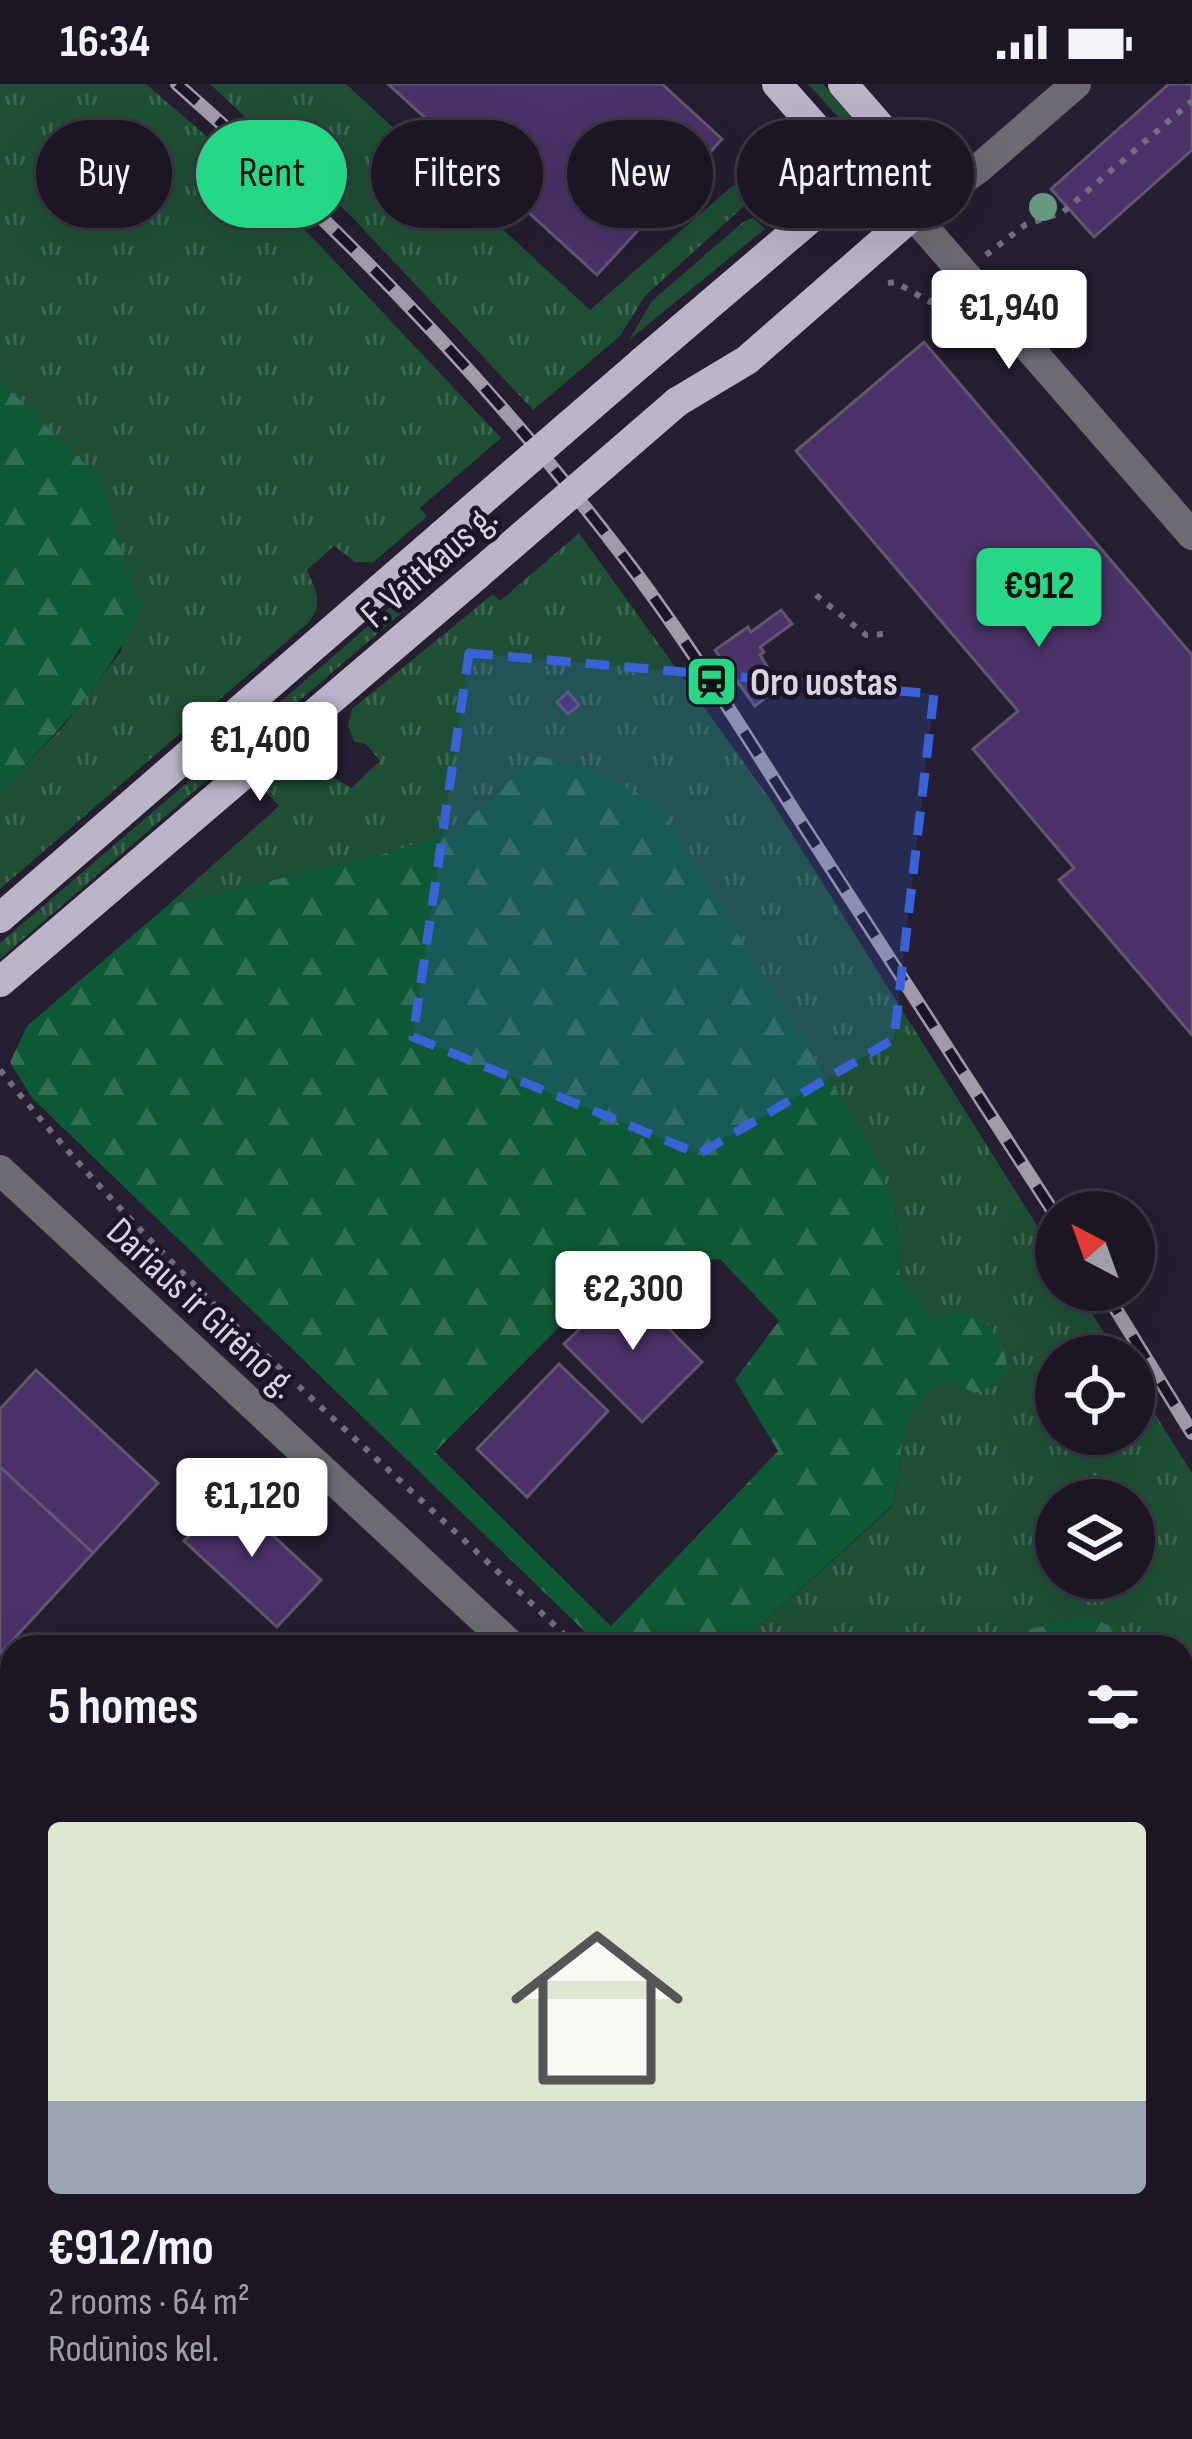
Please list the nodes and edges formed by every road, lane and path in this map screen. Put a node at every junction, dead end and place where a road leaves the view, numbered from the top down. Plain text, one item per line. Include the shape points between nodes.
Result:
1 (777, 84) edge
2 (843, 84) edge
3 (1076, 84) edge
4 (1192, 100) edge
5 (1181, 110) junction
6 (1192, 113) edge
7 (809, 120) edge
8 (874, 120) edge
9 (974, 172) edge
10 (799, 228) edge
11 (898, 228) edge
12 (925, 228) edge
13 (964, 272) junction
14 (877, 284) dead end
15 (1192, 535) edge
16 (816, 596) dead end
17 (884, 634) dead end
18 (0, 918) edge
19 (0, 982) edge
20 (0, 1070) edge
21 (0, 1170) edge
22 (500, 1635) edge
23 (564, 1635) edge

1 - 7 main road
2 - 8 main road
3 - 9 street
4 - 5 path
5 - 6 path
5 - 13 path via 1064,212 1025,225
10 - 18 main road, F. Vaitkaus g., bridge
11 - 19 main road, F. Vaitkaus g., bridge via 748,360 677,402
12 - 13 street
13 - 14 path via 930,302 895,282
13 - 15 street
16 - 17 path via 866,635
20 - 23 path via 240,1334
21 - 22 street, Dariaus ir Girėno g.

